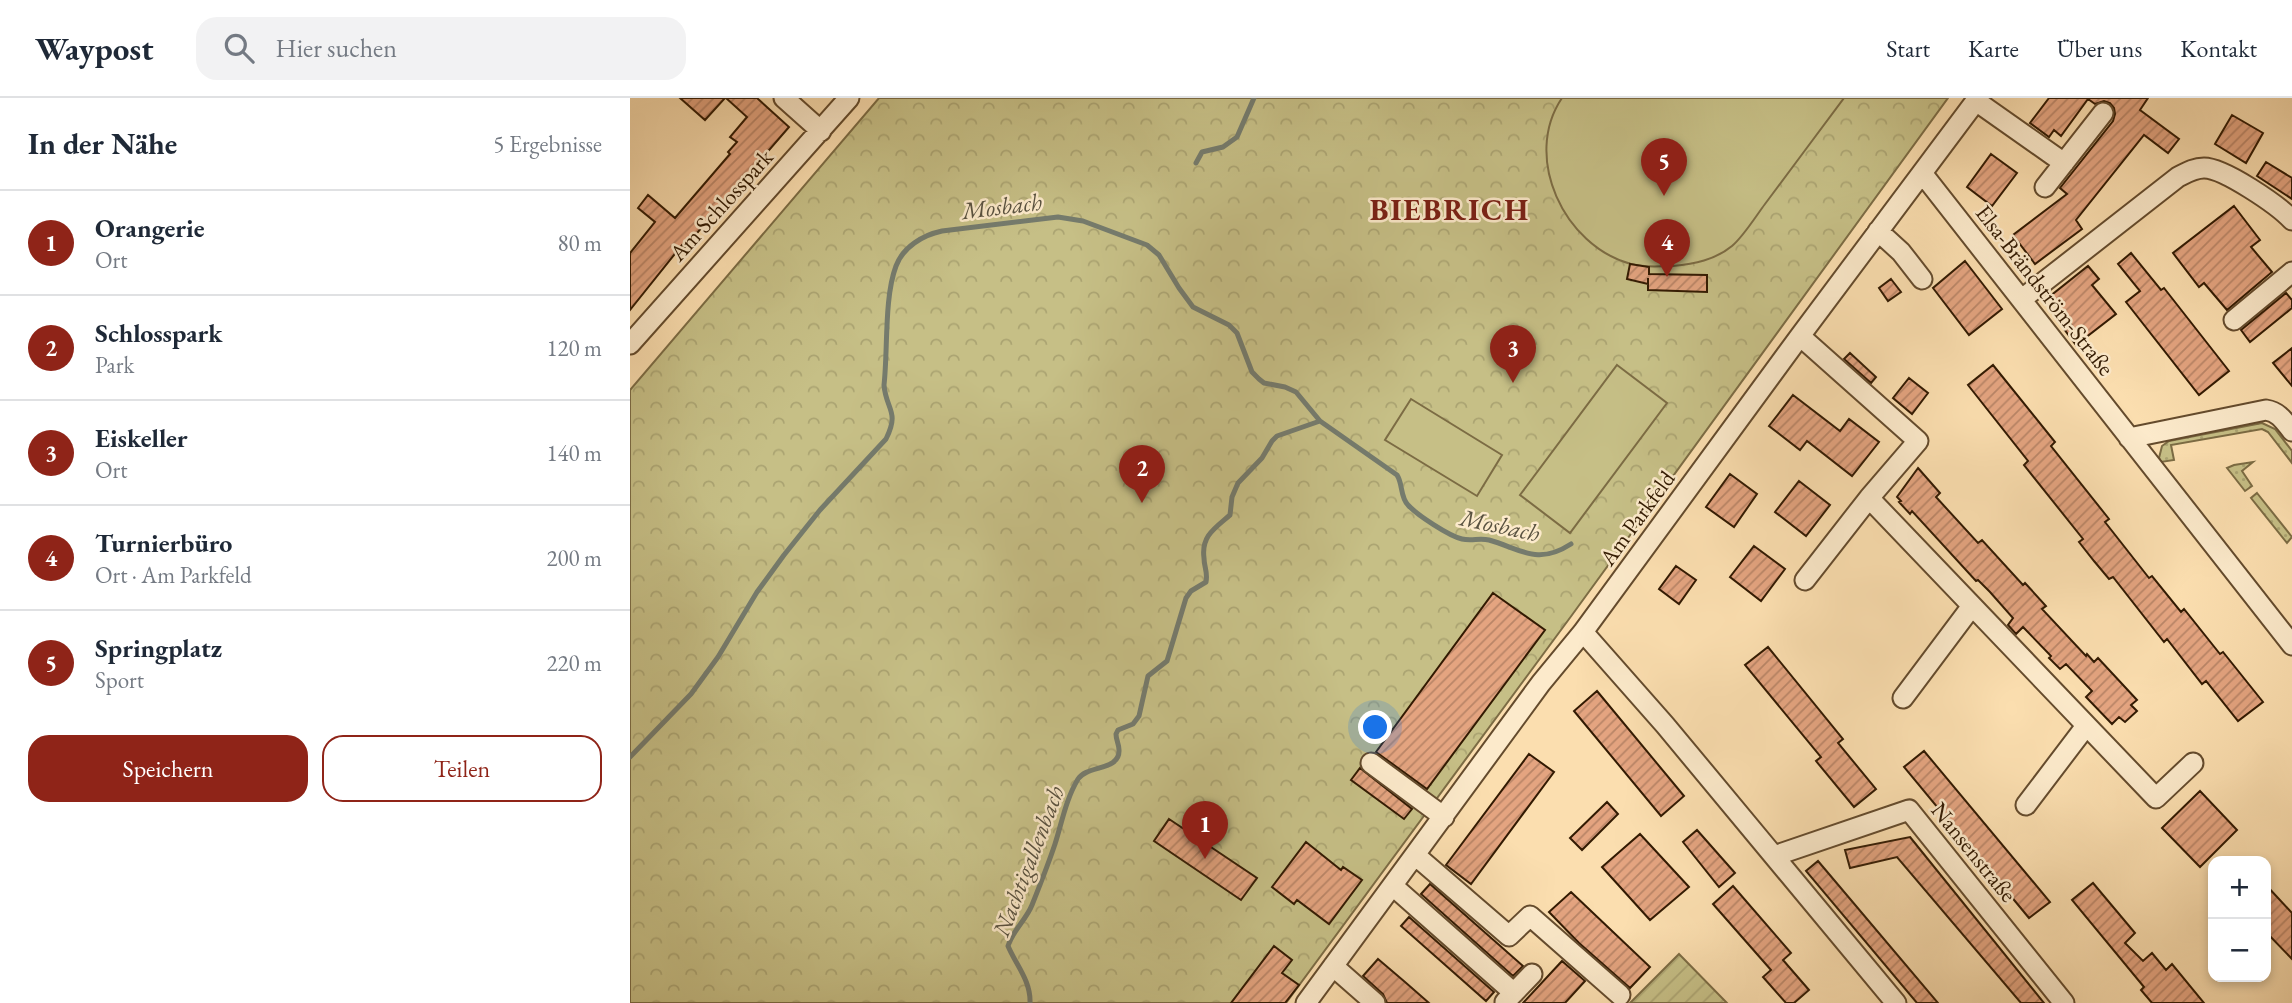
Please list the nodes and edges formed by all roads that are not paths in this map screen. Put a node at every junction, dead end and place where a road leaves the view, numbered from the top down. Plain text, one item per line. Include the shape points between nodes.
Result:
1 (784, 98) edge
2 (849, 98) edge
3 (1977, 100) edge
4 (2103, 113) dead end
5 (821, 131) junction
6 (2064, 163) junction
7 (1922, 173) junction
8 (2045, 187) dead end
9 (2292, 220) edge
10 (1878, 231) junction
11 (2292, 272) edge
12 (1922, 279) dead end
13 (2022, 299) junction
14 (2234, 320) dead end
15 (1800, 336) junction
16 (630, 344) edge
17 (2292, 430) edge
18 (2129, 438) junction
19 (1870, 498) junction
20 (1805, 580) dead end
21 (1972, 606) junction
22 (1583, 632) junction
23 (2292, 645) edge
24 (1903, 698) dead end
25 (2086, 726) junction
26 (1371, 763) dead end
27 (2193, 763) dead end
28 (2026, 805) dead end
29 (1444, 817) junction
30 (1416, 855) junction
31 (1774, 856) junction
32 (1393, 886) junction
33 (1334, 966) junction
34 (1532, 974) dead end
35 (1620, 995) dead end
36 (1509, 998) edge
37 (1306, 1003) edge
38 (1375, 1003) edge
39 (1896, 1003) edge
40 (2064, 1003) edge

1 - 5 street
2 - 5 street, Am Schlosspark
3 - 6 street
3 - 7 street, Am Parkfeld
4 - 6 street
5 - 16 street, Am Schlosspark
6 - 8 street
7 - 10 street, Am Parkfeld
7 - 13 street, Elsa-Brändström-Straße
9 - 13 street via 2228,175 2204,168 2192,170
10 - 12 street
10 - 15 street, Am Parkfeld
11 - 14 street
13 - 18 street, Elsa-Brändström-Straße
15 - 19 street via 1918,441
15 - 22 street, Am Parkfeld
17 - 18 street via 2274,411 2266,411
18 - 23 street, Elsa-Brändström-Straße
19 - 20 street
19 - 21 street
21 - 24 street
21 - 25 street
22 - 29 street, Am Parkfeld
22 - 31 street
25 - 27 street via 2156,798
25 - 28 street
26 - 29 street
29 - 30 street, Am Parkfeld
30 - 32 street, Am Parkfeld
30 - 35 street via 1509,936 1530,916
31 - 39 street
31 - 40 street, Nansenstraße via 1909,810
32 - 33 street, Am Parkfeld
32 - 36 street
33 - 37 street, Am Parkfeld
33 - 38 street
34 - 36 street

